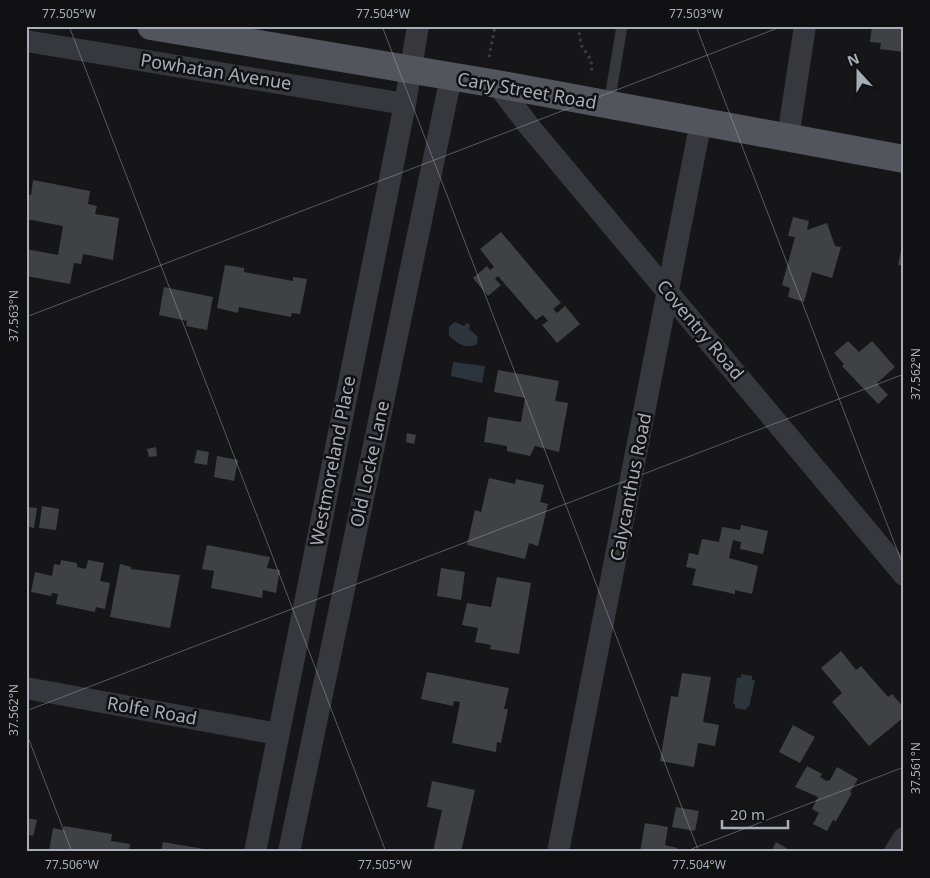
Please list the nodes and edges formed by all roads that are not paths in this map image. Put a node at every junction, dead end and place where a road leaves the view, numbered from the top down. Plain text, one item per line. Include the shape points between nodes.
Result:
1 (150, 26) edge
2 (418, 26) edge
3 (622, 26) edge
4 (805, 26) edge
5 (26, 40) edge
6 (412, 70) junction
7 (451, 77) junction
8 (497, 84) junction
9 (405, 104) junction
10 (608, 106) junction
11 (701, 122) junction
12 (788, 137) junction
13 (904, 159) edge
14 (670, 292) junction
15 (904, 575) edge
16 (26, 688) edge
17 (278, 734) junction
18 (904, 838) edge
19 (255, 852) edge
20 (290, 852) edge
21 (558, 852) edge
22 (895, 852) edge

1 - 6 main road, Cary Street Road
2 - 6 street, Westmoreland Place
3 - 10 lane
4 - 12 street
5 - 9 street, Powhatan Avenue
6 - 7 main road, Cary Street Road
6 - 9 street, Westmoreland Place
7 - 8 main road, Cary Street Road
7 - 20 street, Old Locke Lane
8 - 10 main road, Cary Street Road
8 - 14 street, Coventry Road
9 - 17 street, Westmoreland Place
10 - 11 main road, Cary Street Road
11 - 12 main road, Cary Street Road
11 - 14 street, Calycanthus Road
12 - 13 main road, Cary Street Road
14 - 15 street, Coventry Road
14 - 21 street, Calycanthus Road
16 - 17 street, Rolfe Road
17 - 19 street, Westmoreland Place
18 - 22 street

